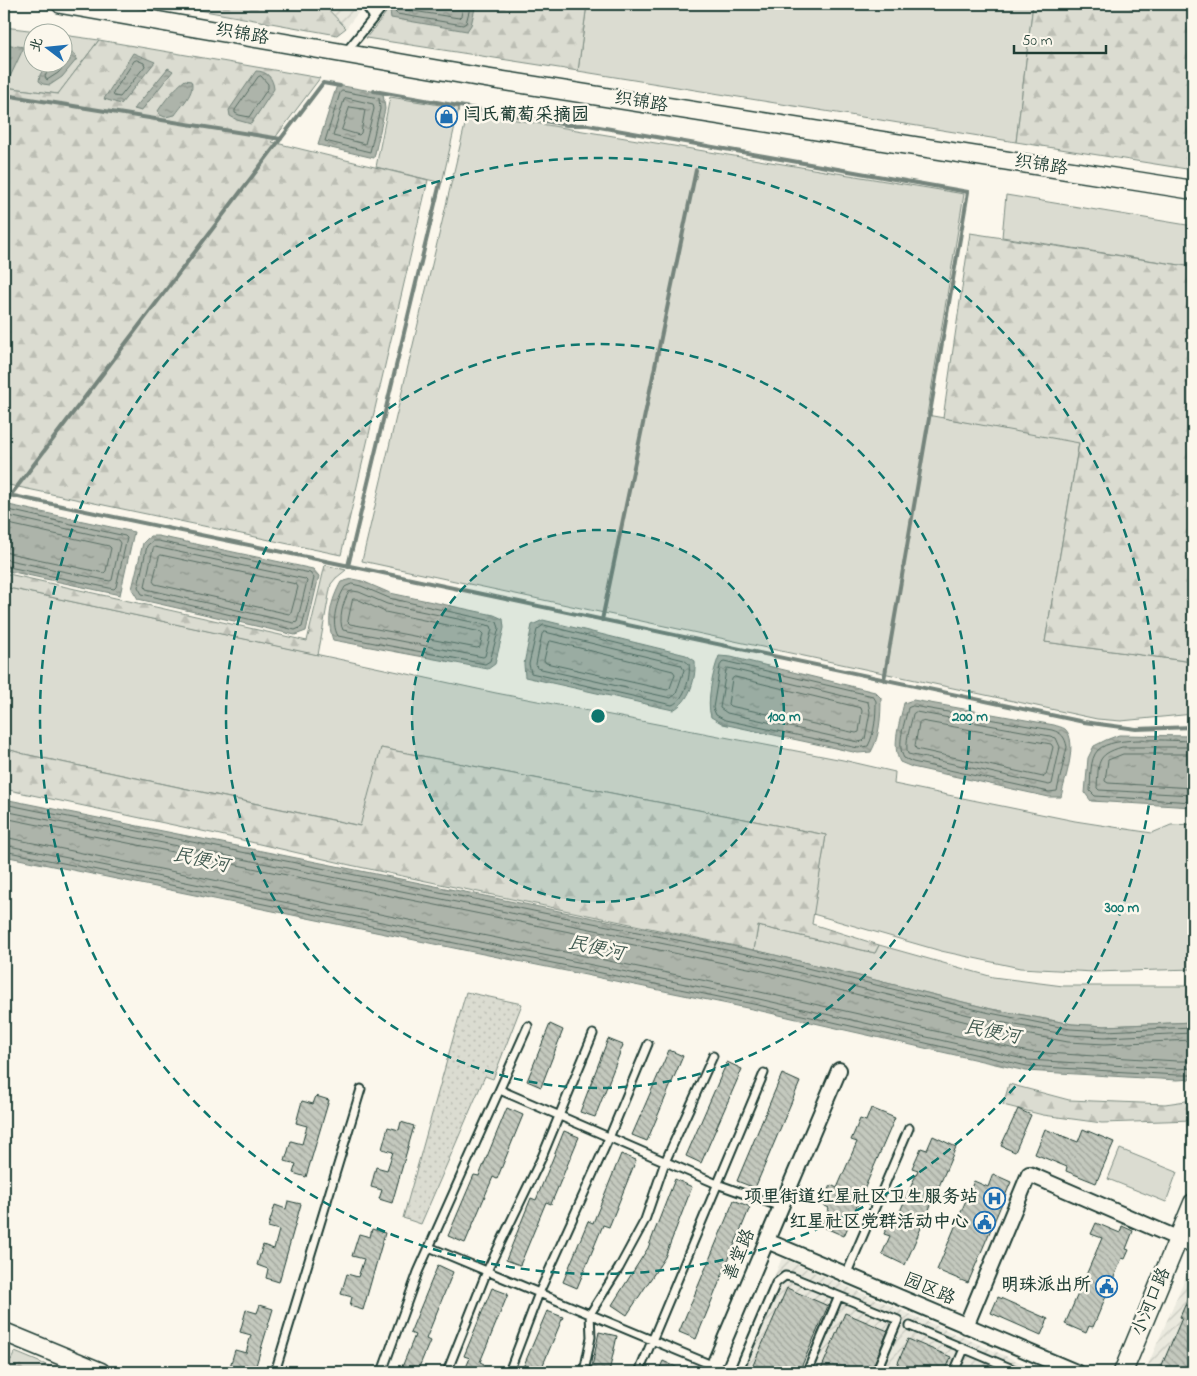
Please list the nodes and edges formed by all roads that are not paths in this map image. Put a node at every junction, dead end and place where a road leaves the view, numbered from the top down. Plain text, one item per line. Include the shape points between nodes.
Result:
1 (60, 4) edge
2 (364, 4) edge
3 (384, 4) edge
4 (374, 17) junction
5 (345, 53) junction
6 (1193, 190) edge
7 (528, 1026) dead end
8 (593, 1034) dead end
9 (648, 1044) dead end
10 (713, 1056) dead end
11 (839, 1070) dead end
12 (764, 1073) dead end
13 (361, 1089) dead end
14 (500, 1090) junction
15 (560, 1116) junction
16 (909, 1128) dead end
17 (609, 1138) junction
18 (665, 1162) junction
19 (717, 1184) junction
20 (1193, 1203) edge
21 (781, 1208) junction
22 (767, 1241) junction
23 (1186, 1242) edge
24 (429, 1247) junction
25 (487, 1271) junction
26 (846, 1275) junction
27 (539, 1293) junction
28 (840, 1296) junction
29 (590, 1314) junction
30 (910, 1326) dead end
31 (966, 1326) junction
32 (4, 1332) edge
33 (652, 1340) junction
34 (964, 1349) junction
35 (712, 1369) edge
36 (101, 1372) edge
37 (276, 1372) edge
38 (382, 1372) edge
39 (447, 1372) edge
40 (509, 1372) edge
41 (584, 1372) edge
42 (639, 1372) edge
43 (738, 1372) edge
44 (807, 1372) edge
45 (876, 1372) edge
46 (954, 1372) edge
47 (1020, 1372) edge
48 (1076, 1372) edge
49 (1123, 1372) edge

1 - 5 street, 织锦路
2 - 4 lane
3 - 4 lane
4 - 5 lane
5 - 6 street, 织锦路 via 495,80
7 - 14 lane
8 - 15 lane
9 - 17 lane
10 - 18 lane
11 - 21 street, 善堂路
12 - 19 lane
13 - 37 lane
14 - 15 lane
14 - 24 lane
15 - 17 lane
15 - 25 lane
16 - 26 lane
17 - 18 lane
17 - 27 lane
18 - 19 lane
18 - 29 lane via 645,1220
19 - 21 lane
19 - 33 lane
20 - 23 street, 小河口路
21 - 22 street, 善堂路
22 - 26 street, 园区路
22 - 35 street, 善堂路
23 - 31 street via 1029,1174
23 - 49 street, 小河口路
24 - 25 lane
24 - 38 lane
25 - 27 lane
25 - 39 lane
26 - 31 street, 园区路
27 - 29 lane
27 - 40 lane
28 - 43 lane via 792,1277 780,1278
28 - 44 lane
28 - 45 lane via 898,1320
29 - 33 lane
29 - 41 lane
30 - 34 lane
31 - 48 street, 园区路
32 - 36 street
33 - 35 lane
33 - 42 lane
34 - 46 lane
34 - 47 lane

